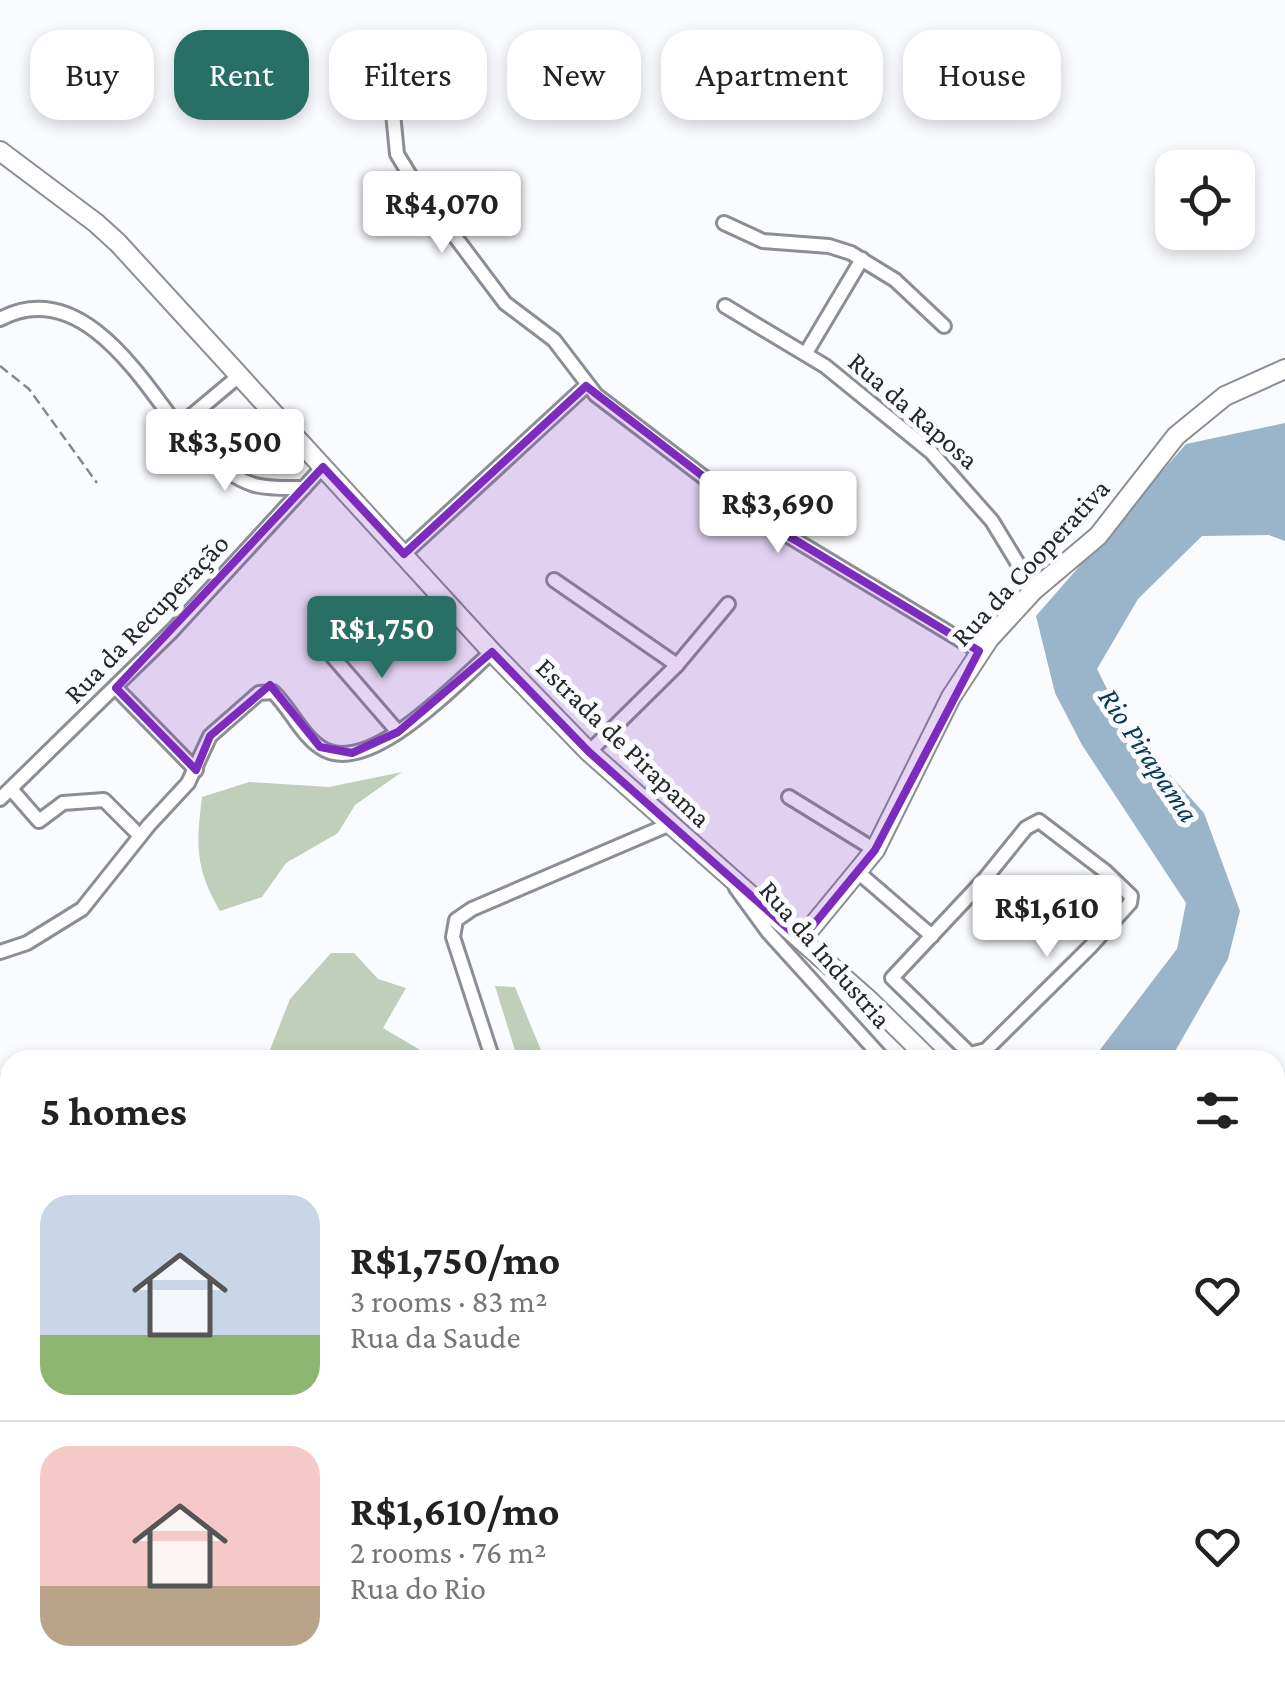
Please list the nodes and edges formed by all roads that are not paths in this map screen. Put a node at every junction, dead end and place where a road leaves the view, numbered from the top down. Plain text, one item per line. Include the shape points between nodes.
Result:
1 (392, 120) edge
2 (0, 151) edge
3 (724, 223) dead end
4 (862, 259) junction
5 (725, 306) dead end
6 (0, 319) edge
7 (944, 326) dead end
8 (806, 352) junction
9 (1285, 368) edge
10 (240, 374) junction
11 (586, 386) junction
12 (178, 426) junction
13 (323, 467) junction
14 (304, 488) junction
15 (404, 554) junction
16 (554, 580) dead end
17 (1034, 590) junction
18 (728, 604) dead end
19 (979, 651) junction
20 (492, 652) junction
21 (333, 658) dead end
22 (677, 665) junction
23 (116, 688) junction
24 (398, 732) junction
25 (589, 752) junction
26 (196, 770) junction
27 (6, 794) edge
28 (789, 797) dead end
29 (668, 825) junction
30 (140, 836) junction
31 (875, 850) junction
32 (858, 874) junction
33 (932, 936) junction
34 (795, 947) junction
35 (0, 952) edge
36 (490, 1050) edge
37 (876, 1050) edge
38 (918, 1050) edge
39 (966, 1050) edge
40 (985, 1050) edge

1 - 11 street via 402,164 496,294 554,340
2 - 10 street, Estrada de Pirapama via 96,223
3 - 4 street via 763,241 840,248
4 - 7 street
4 - 8 street
5 - 8 street, Rua da Raposa
6 - 12 street via 52,312 91,328 126,357
8 - 17 street, Rua da Raposa via 948,469 992,521
9 - 17 street, Rua da Cooperativa via 1198,416 1162,451 1098,536
10 - 12 street
10 - 13 street, Estrada de Pirapama
11 - 15 street
11 - 19 street via 752,514
12 - 14 street via 246,482
13 - 14 street, Rua da Recuperação
13 - 15 street, Estrada de Pirapama
14 - 23 street, Rua da Recuperação
15 - 20 street, Estrada de Pirapama
16 - 22 street
17 - 19 street, Rua da Cooperativa
18 - 22 street
19 - 31 street, Rua da Cooperativa
20 - 24 street
20 - 25 street, Estrada de Pirapama
21 - 24 street
22 - 25 street
23 - 26 street
23 - 27 street, Rua da Recuperação
24 - 26 street via 365,750 338,754 320,747 266,690 210,736
25 - 29 street, Estrada de Pirapama
26 - 30 street
27 - 30 street via 39,821 64,804 104,800
28 - 31 street
29 - 34 street, Estrada de Pirapama
29 - 36 street via 456,920 453,930
30 - 35 street via 73,917
31 - 32 street, Rua da Cooperativa
32 - 33 street
32 - 34 street, Rua da Cooperativa
33 - 39 street via 892,978
33 - 40 street via 1039,821 1126,891 1130,902
34 - 37 street, Rua da Industria
34 - 38 street, Estrada de Pirapama

